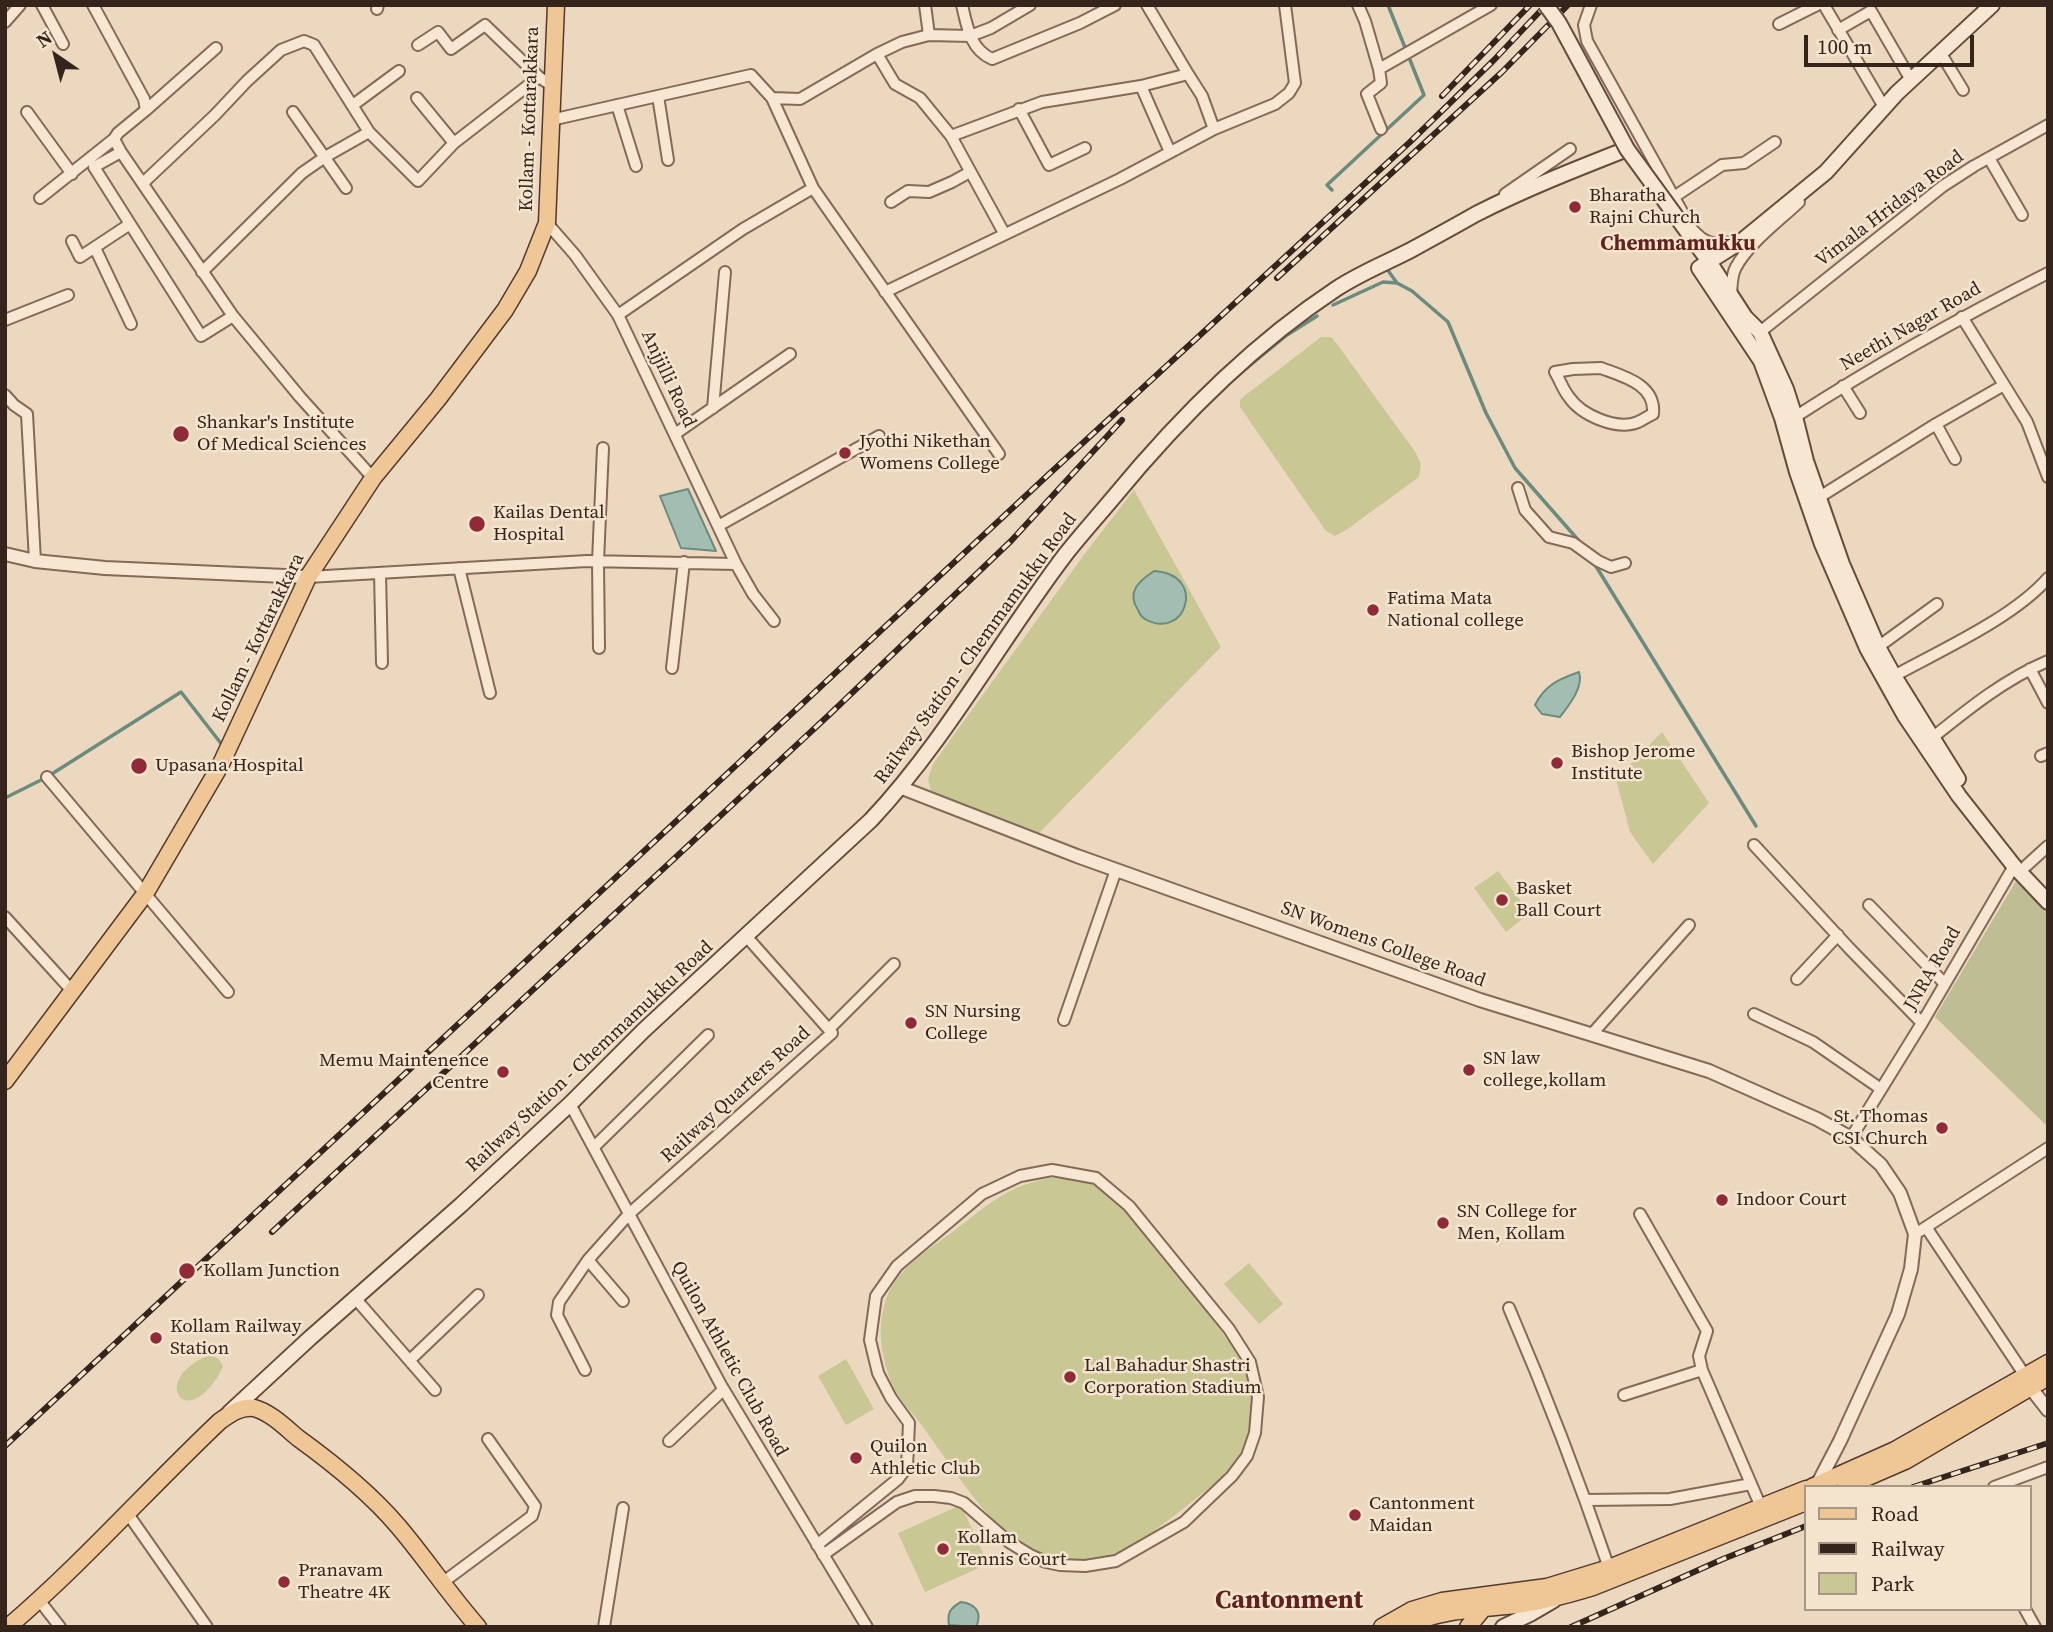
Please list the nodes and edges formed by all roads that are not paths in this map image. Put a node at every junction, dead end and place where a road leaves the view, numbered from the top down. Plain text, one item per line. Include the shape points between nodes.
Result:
1 (20, 5) edge
2 (42, 5) edge
3 (93, 5) edge
4 (556, 5) edge
5 (925, 5) edge
6 (962, 5) edge
7 (1030, 5) edge
8 (1115, 5) edge
9 (1147, 5) edge
10 (1285, 5) edge
11 (1358, 5) edge
12 (1491, 5) edge
13 (1546, 5) edge
14 (1591, 5) edge
15 (1817, 5) edge
16 (1824, 5) edge
17 (1992, 5) edge
18 (5, 22) edge
19 (1779, 24) dead end
20 (1838, 30) junction
21 (929, 35) junction
22 (970, 36) junction
23 (63, 44) dead end
24 (418, 45) dead end
25 (216, 48) dead end
26 (1940, 52) junction
27 (877, 54) junction
28 (1379, 69) junction
29 (399, 71) dead end
30 (1188, 74) junction
31 (1911, 80) junction
32 (546, 81) junction
33 (1141, 86) junction
34 (1963, 90) dead end
35 (659, 96) junction
36 (417, 98) dead end
37 (772, 98) junction
38 (354, 105) junction
39 (617, 105) junction
40 (1884, 107) junction
41 (1019, 109) junction
42 (146, 110) junction
43 (27, 112) dead end
44 (293, 112) dead end
45 (551, 120) junction
46 (2048, 125) edge
47 (1381, 128) dead end
48 (1214, 129) junction
49 (369, 132) junction
50 (951, 136) junction
51 (114, 139) junction
52 (1775, 142) dead end
53 (454, 143) junction
54 (1085, 148) dead end
55 (1570, 149) dead end
56 (1627, 149) junction
57 (121, 152) junction
58 (1170, 152) junction
59 (325, 157) junction
60 (1989, 158) junction
61 (668, 160) dead end
62 (636, 166) dead end
63 (970, 172) junction
64 (1826, 172) junction
65 (72, 174) junction
66 (143, 183) junction
67 (346, 188) dead end
68 (813, 188) junction
69 (1674, 197) junction
70 (40, 198) dead end
71 (891, 202) dead end
72 (1474, 215) junction
73 (2022, 215) dead end
74 (547, 223) junction
75 (130, 224) junction
76 (1004, 233) junction
77 (1743, 240) junction
78 (72, 241) dead end
79 (95, 248) junction
80 (1704, 266) junction
81 (202, 272) junction
82 (725, 272) dead end
83 (2048, 273) edge
84 (885, 292) junction
85 (68, 295) dead end
86 (1731, 295) junction
87 (618, 315) junction
88 (233, 316) junction
89 (1962, 317) junction
90 (5, 320) edge
91 (131, 324) dead end
92 (1760, 332) junction
93 (790, 354) dead end
94 (1555, 372) joint
95 (2004, 385) junction
96 (1843, 386) junction
97 (5, 395) edge
98 (713, 408) junction
99 (1860, 413) dead end
100 (1795, 417) junction
101 (1936, 424) junction
102 (675, 434) junction
103 (879, 436) dead end
104 (603, 449) dead end
105 (999, 454) dead end
106 (1955, 459) dead end
107 (2048, 477) edge
108 (373, 478) junction
109 (1518, 488) dead end
110 (1818, 498) junction
111 (718, 526) junction
112 (5, 554) edge
113 (35, 561) junction
114 (598, 561) junction
115 (684, 562) junction
116 (1625, 563) dead end
117 (736, 564) junction
118 (459, 568) junction
119 (380, 573) junction
120 (308, 577) junction
121 (2048, 578) edge
122 (1937, 604) dead end
123 (774, 621) dead end
124 (1878, 647) junction
125 (599, 648) dead end
126 (2048, 661) edge
127 (382, 663) dead end
128 (672, 667) dead end
129 (2030, 669) junction
130 (1894, 676) junction
131 (490, 693) dead end
132 (2048, 703) edge
133 (1932, 738) junction
134 (47, 777) dead end
135 (901, 788) junction
136 (1754, 845) dead end
137 (2048, 846) edge
138 (2020, 866) junction
139 (1116, 870) junction
140 (2048, 888) edge
141 (145, 894) junction
142 (2048, 902) edge
143 (1869, 905) dead end
144 (5, 917) edge
145 (1689, 925) dead end
146 (1838, 935) junction
147 (747, 936) junction
148 (894, 964) dead end
149 (1797, 979) dead end
150 (1944, 983) junction
151 (73, 992) junction
152 (228, 992) dead end
153 (1754, 1014) dead end
154 (1063, 1020) dead end
155 (1922, 1023) junction
156 (829, 1029) junction
157 (1592, 1034) junction
158 (708, 1035) dead end
159 (5, 1081) edge
160 (1881, 1089) junction
161 (570, 1104) junction
162 (1851, 1138) junction
163 (594, 1147) junction
164 (2048, 1148) edge
165 (629, 1214) junction
166 (1640, 1214) dead end
167 (1920, 1231) junction
168 (588, 1260) junction
169 (478, 1295) dead end
170 (355, 1298) junction
171 (623, 1301) dead end
172 (1509, 1308) dead end
173 (410, 1360) junction
174 (2048, 1363) edge
175 (585, 1370) dead end
176 (1702, 1370) junction
177 (2048, 1377) edge
178 (2028, 1382) junction
179 (258, 1384) junction
180 (435, 1390) dead end
181 (723, 1390) junction
182 (1624, 1395) dead end
183 (2048, 1410) edge
184 (275, 1419) junction
185 (220, 1421) junction
186 (488, 1438) dead end
187 (669, 1441) dead end
188 (2048, 1467) edge
189 (1751, 1484) junction
190 (1813, 1485) edge
191 (1817, 1485) edge
192 (1849, 1485) edge
193 (1999, 1485) edge
194 (1804, 1490) edge
195 (1586, 1500) junction
196 (1804, 1503) edge
197 (1761, 1507) junction
198 (623, 1508) dead end
199 (128, 1514) junction
200 (820, 1550) junction
201 (1609, 1568) junction
202 (442, 1583) junction
203 (1496, 1594) junction
204 (1558, 1598) junction
205 (39, 1600) junction
206 (1484, 1607) junction
207 (2026, 1611) edge
208 (1423, 1623) edge
209 (8, 1627) edge
210 (60, 1627) edge
211 (207, 1627) edge
212 (478, 1627) edge
213 (604, 1627) edge
214 (867, 1627) edge
215 (1382, 1627) edge
216 (1404, 1627) edge
217 (1468, 1627) edge
218 (1503, 1627) edge
219 (2035, 1627) edge

1 - 18 street
2 - 23 street
3 - 42 street
4 - 32 main road, Kollam - Kottarakkara
5 - 21 street
6 - 22 street
7 - 22 street
8 - 22 street via 992,59 982,54
9 - 30 street
10 - 48 street via 1295,83 1275,104
11 - 28 street
12 - 28 street
13 - 56 main road, bridge
14 - 69 street via 1584,25 1587,41
15 - 19 street
16 - 20 street
17 - 26 main road
20 - 31 street via 1871,11
20 - 40 street
21 - 22 street
21 - 27 street
24 - 32 street via 438,32 451,49 485,25
25 - 42 street
26 - 31 main road
26 - 34 street
27 - 37 street via 800,99
27 - 50 street via 895,84 920,98
28 - 47 street via 1381,83 1367,94
29 - 38 street
30 - 33 street
30 - 48 street
31 - 40 main road
32 - 45 main road, Kollam - Kottarakkara
32 - 53 street
33 - 41 street
33 - 58 street
35 - 37 street via 751,75
35 - 39 street
35 - 61 street
36 - 53 street
37 - 68 street
38 - 49 street
38 - 66 street via 314,45 304,41 281,50
39 - 45 street
39 - 62 street
40 - 64 main road
41 - 50 street
41 - 54 street via 1049,165
42 - 51 street
43 - 65 street
44 - 59 street
45 - 74 main road, Kollam - Kottarakkara
46 - 60 street, Vimala Hridaya Road
48 - 58 street
49 - 53 street via 418,181
49 - 59 street
50 - 63 street
51 - 57 street
51 - 65 street
52 - 69 street via 1744,163 1722,165
55 - 72 street
56 - 72 main road, Railway Station - Chemmamukku Road
56 - 80 main road, bridge via 1678,219
57 - 66 street
57 - 75 street via 94,167
58 - 76 street
59 - 67 street
59 - 81 street via 302,173
60 - 73 street
60 - 92 street, Vimala Hridaya Road via 1943,186
63 - 71 street via 929,192 908,191
63 - 76 street
64 - 77 main road
64 - 86 street via 1735,268
65 - 70 street
66 - 81 street
68 - 84 street
68 - 87 street via 743,229
69 - 77 street via 1702,240 1712,244
72 - 135 main road, Railway Station - Chemmamukku Road via 1337,288 1255,350 1187,413 1065,555
74 - 87 street, Anjjilli Road
74 - 108 main road, Kollam - Kottarakkara via 528,271 505,310
75 - 79 street
75 - 88 street via 201,336
76 - 84 street
77 - 80 main road
78 - 79 street via 80,257
79 - 91 street
80 - 86 main road
80 - 138 main road via 1761,361 1822,544 1867,648 1951,785
81 - 88 street
82 - 98 street
83 - 89 street, Neethi Nagar Road
84 - 105 street
85 - 90 street
86 - 92 main road
87 - 102 street, Anjjilli Road
88 - 108 street
89 - 95 street
89 - 96 street, Neethi Nagar Road
92 - 100 main road
93 - 98 street
94 - 94 street via 1601,368 1635,380 1654,406 1653,414 1637,424 1597,419 1568,397
95 - 101 street
95 - 107 street via 2027,422
96 - 99 street
96 - 100 street, Neethi Nagar Road
97 - 113 street via 27,414
98 - 102 street
100 - 110 main road
101 - 106 street
101 - 110 street
102 - 111 street, Anjjilli Road
103 - 111 street
104 - 114 street
108 - 120 main road, Kollam - Kottarakkara
109 - 116 street via 1525,510 1549,537 1573,543 1611,567
110 - 124 main road
111 - 117 street, Anjjilli Road
112 - 113 street
113 - 120 street
114 - 115 street
114 - 118 street
114 - 125 street
115 - 117 street
115 - 128 street
117 - 123 street, Anjjilli Road
118 - 119 street
118 - 131 street
119 - 120 street
119 - 127 street
120 - 141 main road, Kollam - Kottarakkara via 220,766
121 - 130 street via 1998,618
122 - 124 street
124 - 130 main road
126 - 129 street
129 - 132 street
129 - 133 street
130 - 133 main road
133 - 138 main road
134 - 141 street
135 - 139 street, SN Womens College Road
135 - 147 main road, Railway Station - Chemmamukku Road
136 - 146 street
137 - 138 street, JNRA Road
138 - 140 main road
138 - 142 main road
138 - 150 street, JNRA Road
139 - 154 street
139 - 157 street, SN Womens College Road via 1480,1000
141 - 151 main road, Kollam - Kottarakkara
141 - 152 street
143 - 150 street
144 - 151 street
145 - 157 street
146 - 149 street
146 - 155 street
147 - 156 street, Railway Quarters Road
147 - 161 main road, Railway Station - Chemmamukku Road
148 - 156 street
150 - 155 street, JNRA Road
151 - 159 main road, Kollam - Kottarakkara
153 - 160 street via 1813,1042
155 - 160 street, JNRA Road
156 - 165 street, Railway Quarters Road via 832,1033
157 - 162 street, SN Womens College Road via 1709,1071
158 - 163 street
160 - 162 street, JNRA Road
161 - 163 street, Quilon Athletic Club Road
161 - 170 main road, Railway Station - Chemmamukku Road
162 - 167 street, SN Womens College Road via 1881,1165
163 - 165 street, Quilon Athletic Club Road
164 - 167 street
165 - 168 street, Railway Quarters Road
165 - 181 street, Quilon Athletic Club Road
166 - 176 street via 1707,1331 1699,1356
167 - 178 street
167 - 190 street via 1898,1314 1840,1441
168 - 171 street
168 - 175 street, Railway Quarters Road via 559,1302 557,1315
169 - 173 street
170 - 173 street
170 - 179 main road, Railway Station - Chemmamukku Road
172 - 195 street
173 - 180 street
174 - 178 main road
176 - 182 street
176 - 189 street
177 - 178 main road
178 - 183 street
178 - 191 main road via 1895,1451
178 - 192 main road via 1905,1461
179 - 184 main road
179 - 185 main road, Railway Station - Chemmamukku Road
181 - 187 street
181 - 200 street, Quilon Athletic Club Road
184 - 185 main road via 251,1408
184 - 202 main road via 379,1506
185 - 199 main road
186 - 202 street via 535,1506 532,1516
188 - 193 street
189 - 195 street via 1670,1499
189 - 197 street
194 - 197 main road
195 - 201 street
196 - 204 main road
197 - 201 main road
198 - 213 street
199 - 205 main road
199 - 211 street
200 - 200 street via 907,1466 909,1423 878,1373 870,1339 876,1296 897,1266 972,1202 1020,1176 1052,1170 1096,1178 1129,1206 1229,1329 1250,1362 1258,1397 1255,1433 1247,1456 1233,1476 1184,1522 1116,1561 1084,1566 1046,1562 1009,1542 964,1503 934,1496 897,1502
200 - 214 street, Quilon Athletic Club Road
201 - 203 main road via 1547,1587
202 - 212 main road
203 - 206 main road
203 - 215 main road via 1432,1604
204 - 206 main road
204 - 218 main road
205 - 209 main road
205 - 210 street
206 - 208 main road
206 - 217 main road
207 - 219 street
208 - 216 main road

